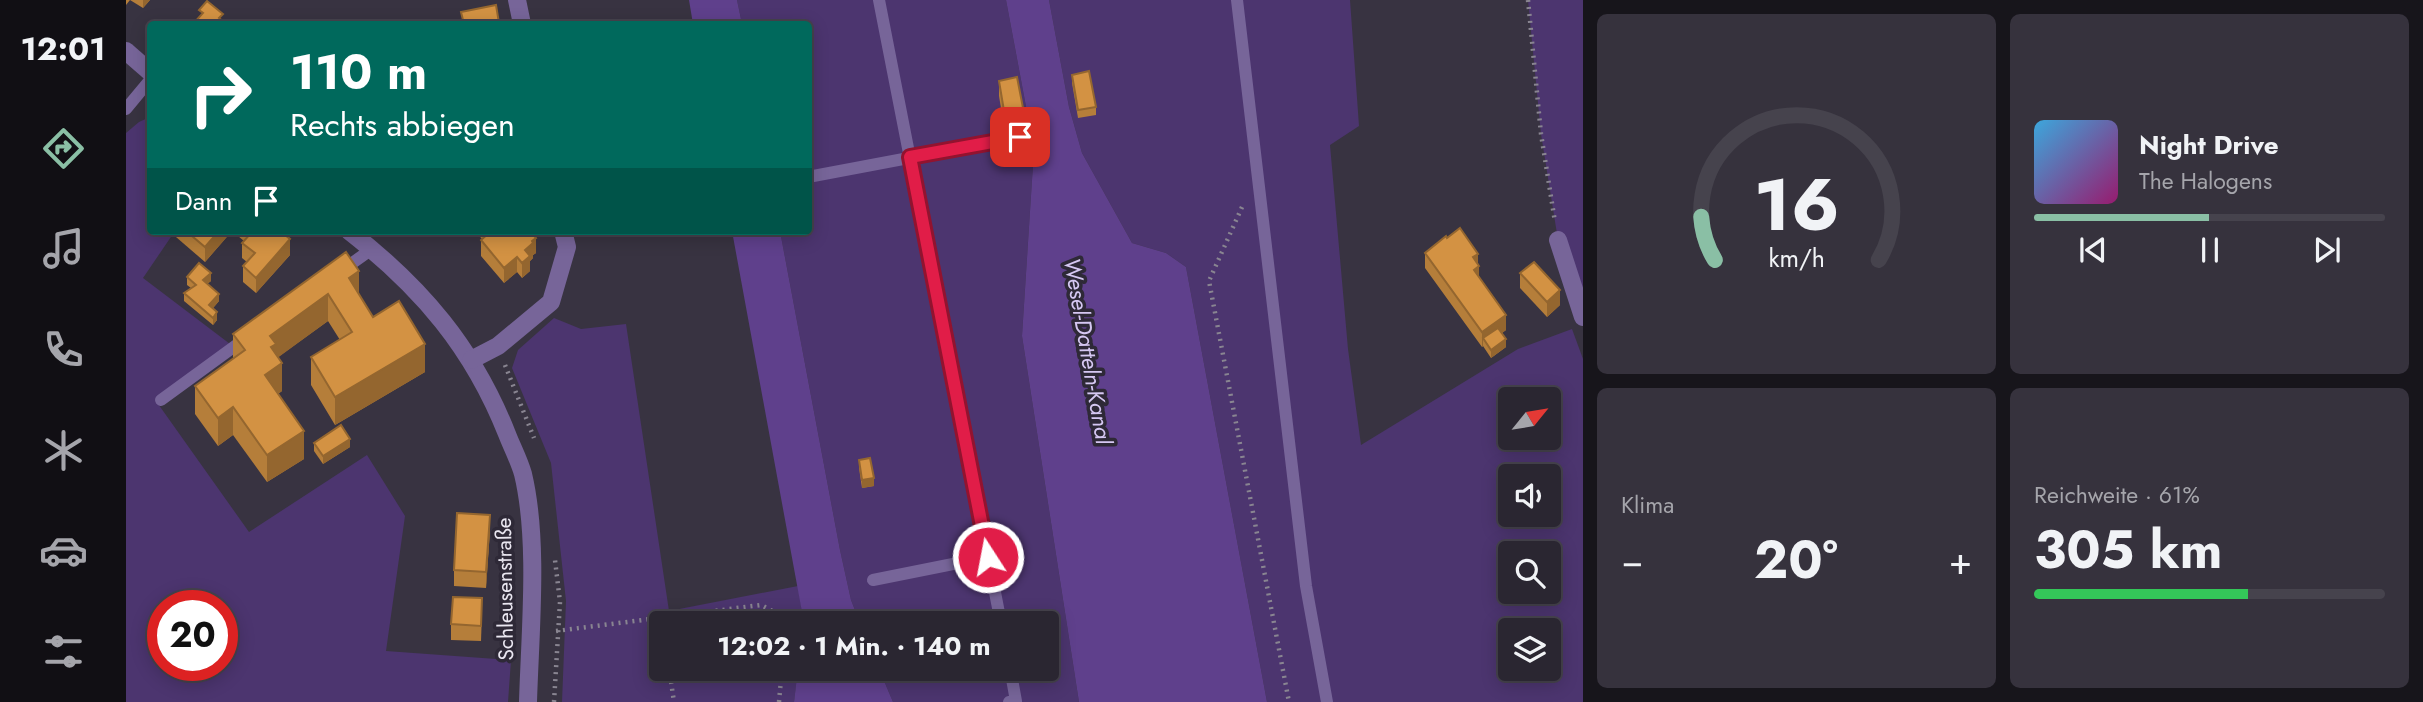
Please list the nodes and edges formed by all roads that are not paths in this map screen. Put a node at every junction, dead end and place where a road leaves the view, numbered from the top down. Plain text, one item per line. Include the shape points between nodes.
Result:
1 (517, 0) edge
2 (879, 0) edge
3 (1237, 0) edge
4 (521, 21) edge
5 (126, 51) edge
6 (147, 69) edge
7 (147, 84) edge
8 (126, 109) edge
9 (1020, 137) dead end
10 (910, 157) junction
11 (812, 176) edge
12 (354, 235) edge
13 (564, 235) edge
14 (1559, 240) road end
15 (372, 249) junction
16 (329, 279) edge
17 (1583, 317) edge
18 (255, 332) edge
19 (471, 360) junction
20 (161, 400) dead end
21 (988, 557) junction
22 (873, 580) dead end
23 (999, 611) edge
24 (1012, 681) edge
25 (528, 702) edge
26 (1009, 702) edge
27 (1327, 702) edge

1 - 4 street
2 - 10 lane
3 - 27 lane via 1306,586
5 - 6 street
7 - 8 lane
9 - 10 lane
10 - 11 lane
10 - 21 lane
12 - 15 street, Schleusenstraße
13 - 19 street via 566,247 551,302 498,346
14 - 17 street
15 - 16 lane
15 - 19 street, Schleusenstraße via 430,304
18 - 20 lane
19 - 25 street, Schleusenstraße via 523,473 531,538
21 - 22 lane
21 - 23 lane
24 - 26 lane via 1016,701

